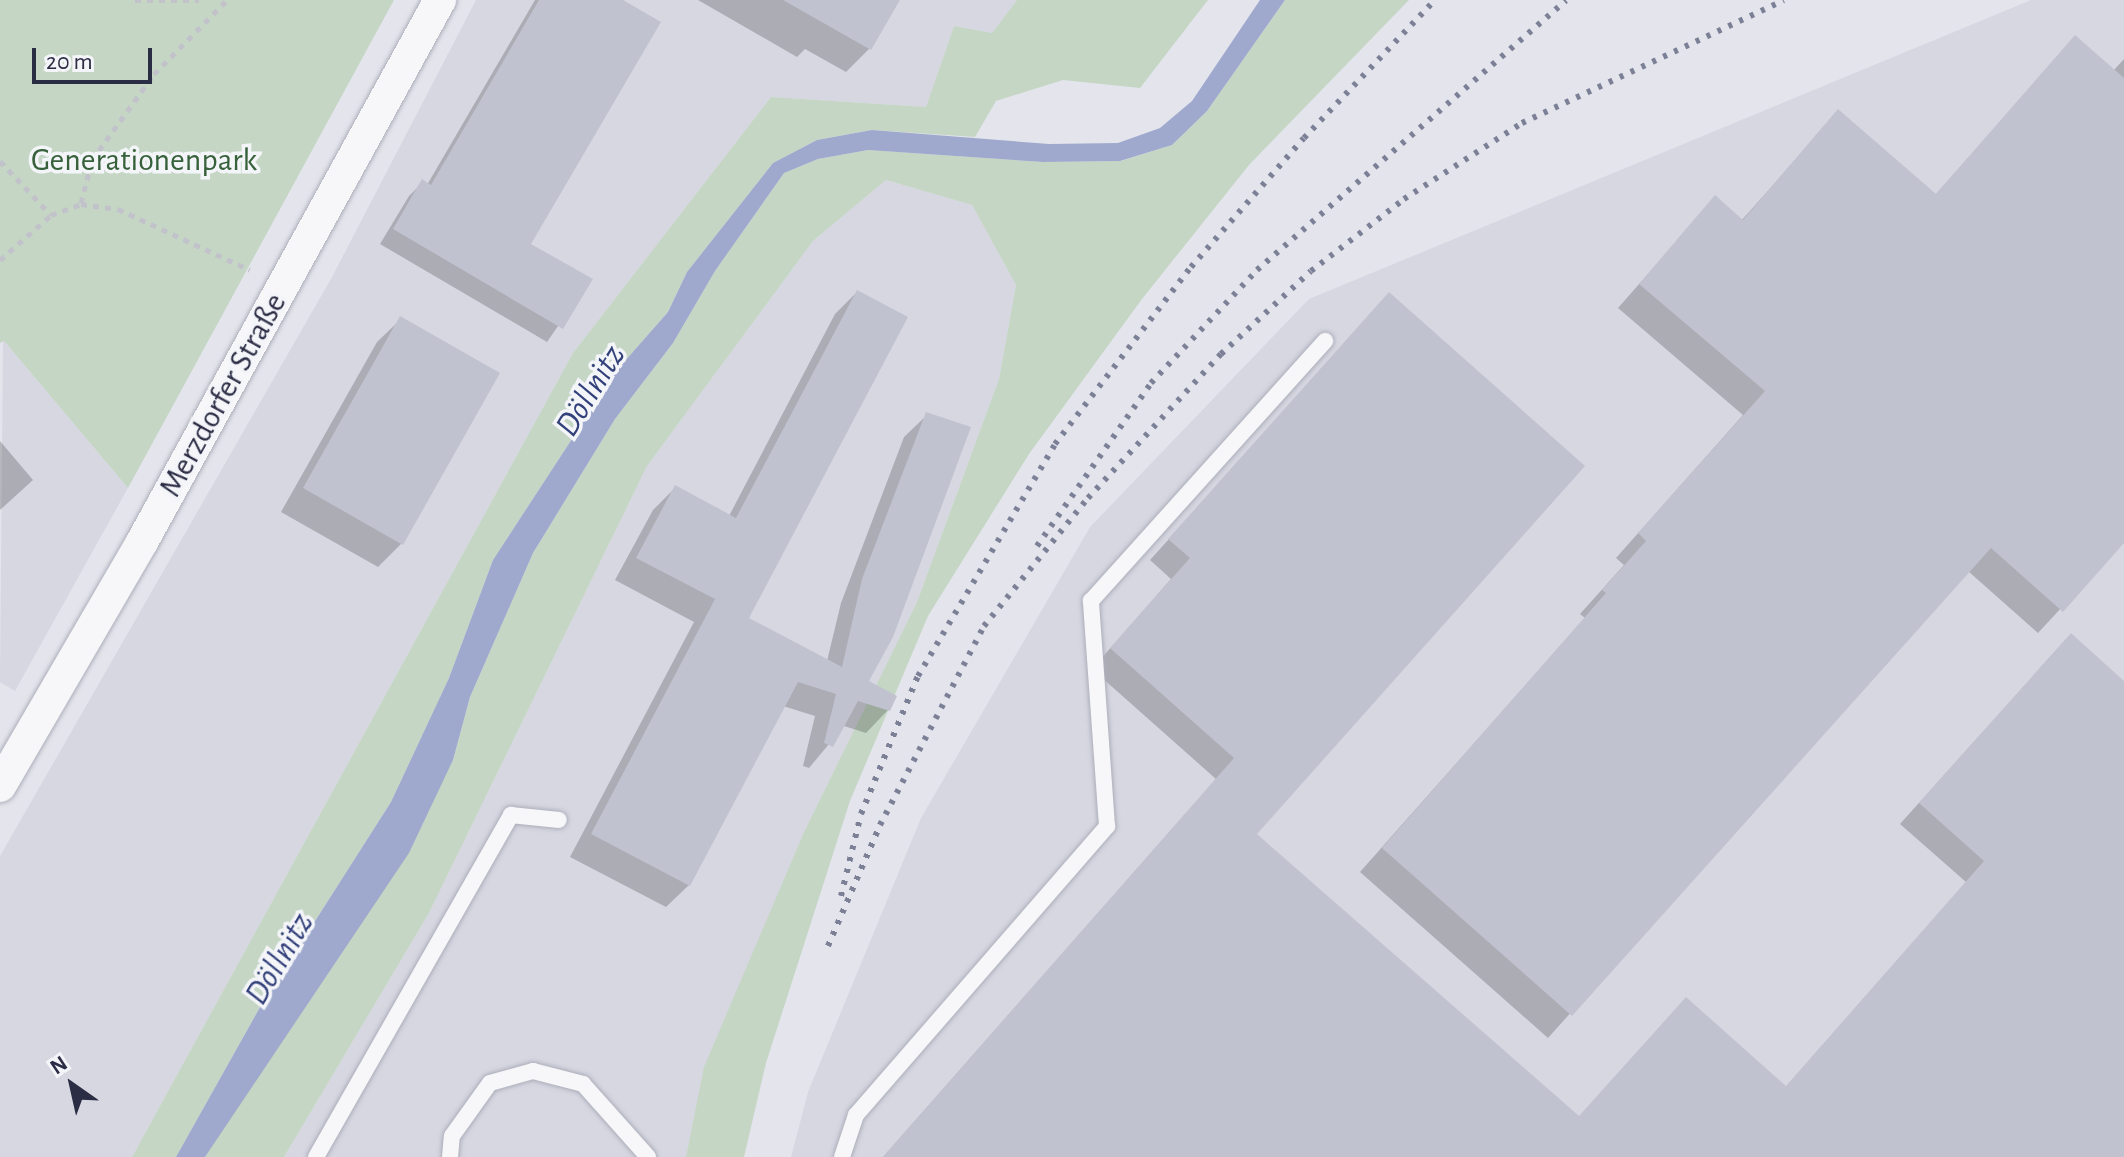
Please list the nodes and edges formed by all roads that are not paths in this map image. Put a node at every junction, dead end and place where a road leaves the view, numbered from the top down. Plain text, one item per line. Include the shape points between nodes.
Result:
1 (440, 0) edge
2 (1325, 341) dead end
3 (0, 786) edge
4 (559, 820) dead end
5 (316, 1157) edge
6 (450, 1157) edge
7 (648, 1157) edge
8 (842, 1157) edge

1 - 3 street, Merzdorfer Straße
2 - 8 lane via 1091,601 1107,826 856,1115
4 - 5 lane via 511,815
6 - 7 lane via 452,1136 490,1083 533,1071 583,1084

